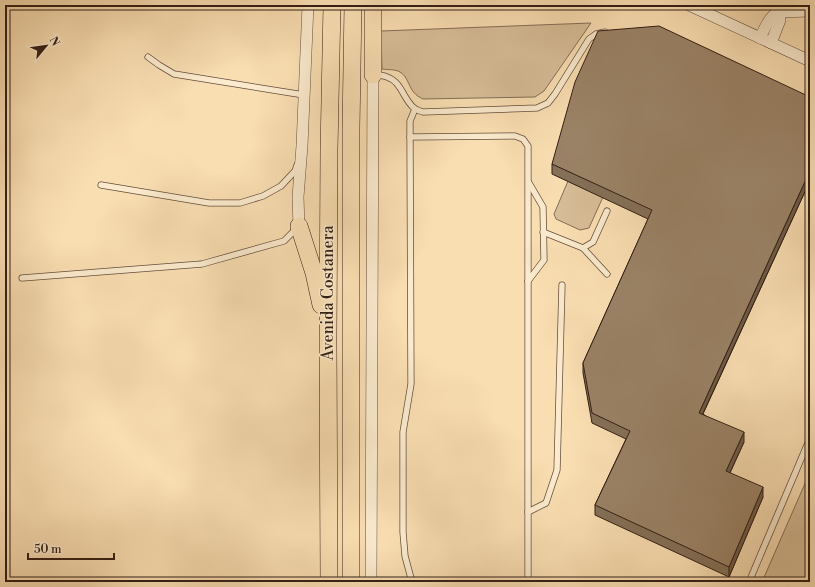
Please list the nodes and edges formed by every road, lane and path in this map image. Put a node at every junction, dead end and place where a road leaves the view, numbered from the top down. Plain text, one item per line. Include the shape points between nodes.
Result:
1 (308, 5) edge
2 (332, 5) edge
3 (353, 5) edge
4 (373, 5) edge
5 (689, 5) edge
6 (778, 8) edge
7 (810, 11) edge
8 (610, 32) edge
9 (760, 38) junction
10 (771, 42) junction
11 (148, 57) dead end
12 (810, 61) edge
13 (373, 75) junction
14 (304, 95) junction
15 (415, 109) junction
16 (410, 136) junction
17 (302, 146) junction
18 (528, 182) junction
19 (101, 185) dead end
20 (607, 211) dead end
21 (299, 226) junction
22 (544, 232) junction
23 (583, 248) junction
24 (606, 274) dead end
25 (22, 278) dead end
26 (528, 282) junction
27 (562, 285) dead end
28 (328, 341) junction
29 (810, 438) edge
30 (528, 512) junction
31 (329, 582) edge
32 (351, 582) edge
33 (371, 582) edge
34 (412, 582) edge
35 (528, 582) edge
36 (749, 582) edge

1 - 14 street
2 - 28 main road, Avenida Costanera
3 - 32 main road, Avenida Costanera via 350,128
4 - 13 main road
5 - 9 street
6 - 7 street
6 - 9 street
6 - 10 street via 780,20
8 - 15 lane via 596,34 589,39 555,94 548,103 537,108 423,112
9 - 10 street
10 - 12 street
11 - 14 lane via 174,74
13 - 15 lane via 394,81
13 - 33 street
14 - 17 street
15 - 16 lane via 410,121
16 - 18 lane via 515,136 523,139 528,146
16 - 34 lane via 411,384 403,432 403,532 405,556
17 - 19 lane via 295,171 281,186 264,196 240,203 209,203
17 - 21 street via 298,197
18 - 22 lane via 543,207
18 - 26 lane
20 - 23 lane via 593,242
21 - 25 lane via 284,241 202,264
21 - 28 main road via 317,287
22 - 23 lane
22 - 26 lane via 544,260
23 - 24 lane
26 - 30 lane
27 - 30 lane via 557,470 546,504
28 - 31 main road, Avenida Costanera
29 - 36 lane
30 - 35 lane

